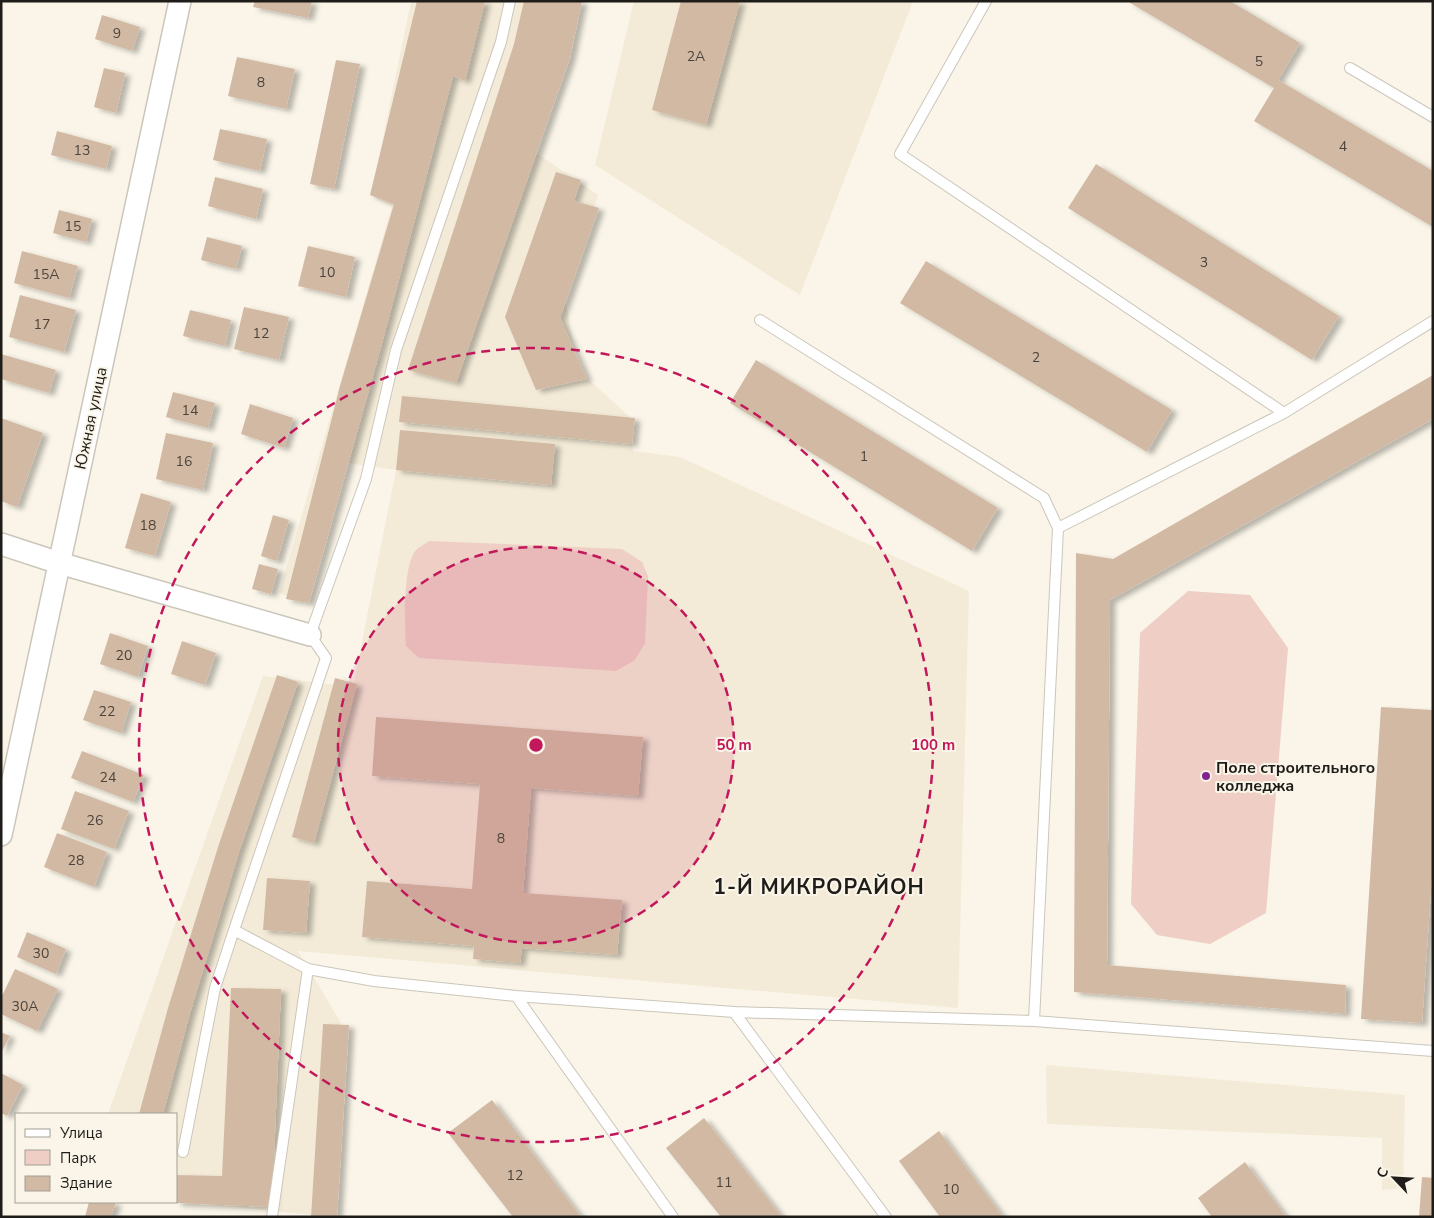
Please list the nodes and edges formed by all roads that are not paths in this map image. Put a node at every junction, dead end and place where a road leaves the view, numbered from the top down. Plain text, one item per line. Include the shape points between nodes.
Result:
1 (180, 1) edge
2 (510, 1) edge
3 (986, 1) edge
4 (1350, 68) dead end
5 (1433, 117) edge
6 (760, 320) dead end
7 (1433, 321) edge
8 (1284, 413) junction
9 (1058, 528) junction
10 (1, 544) edge
11 (59, 563) junction
12 (310, 635) junction
13 (1, 835) edge
14 (234, 930) junction
15 (308, 969) junction
16 (516, 996) junction
17 (734, 1012) junction
18 (1034, 1020) junction
19 (1433, 1051) edge
20 (183, 1152) dead end
21 (272, 1217) edge
22 (673, 1217) edge
23 (886, 1217) edge

1 - 11 street, Южная улица
2 - 12 lane via 501,42 396,350 366,479
3 - 8 lane via 900,154
4 - 5 lane
6 - 9 lane via 1044,498
7 - 8 lane
8 - 9 lane
9 - 18 lane
10 - 11 street
11 - 12 street
11 - 13 street, Южная улица
12 - 14 lane via 326,658
14 - 15 lane
14 - 20 lane via 215,988
15 - 16 lane via 374,981
15 - 21 lane
16 - 17 lane
16 - 22 lane
17 - 18 lane
17 - 23 lane
18 - 19 lane

